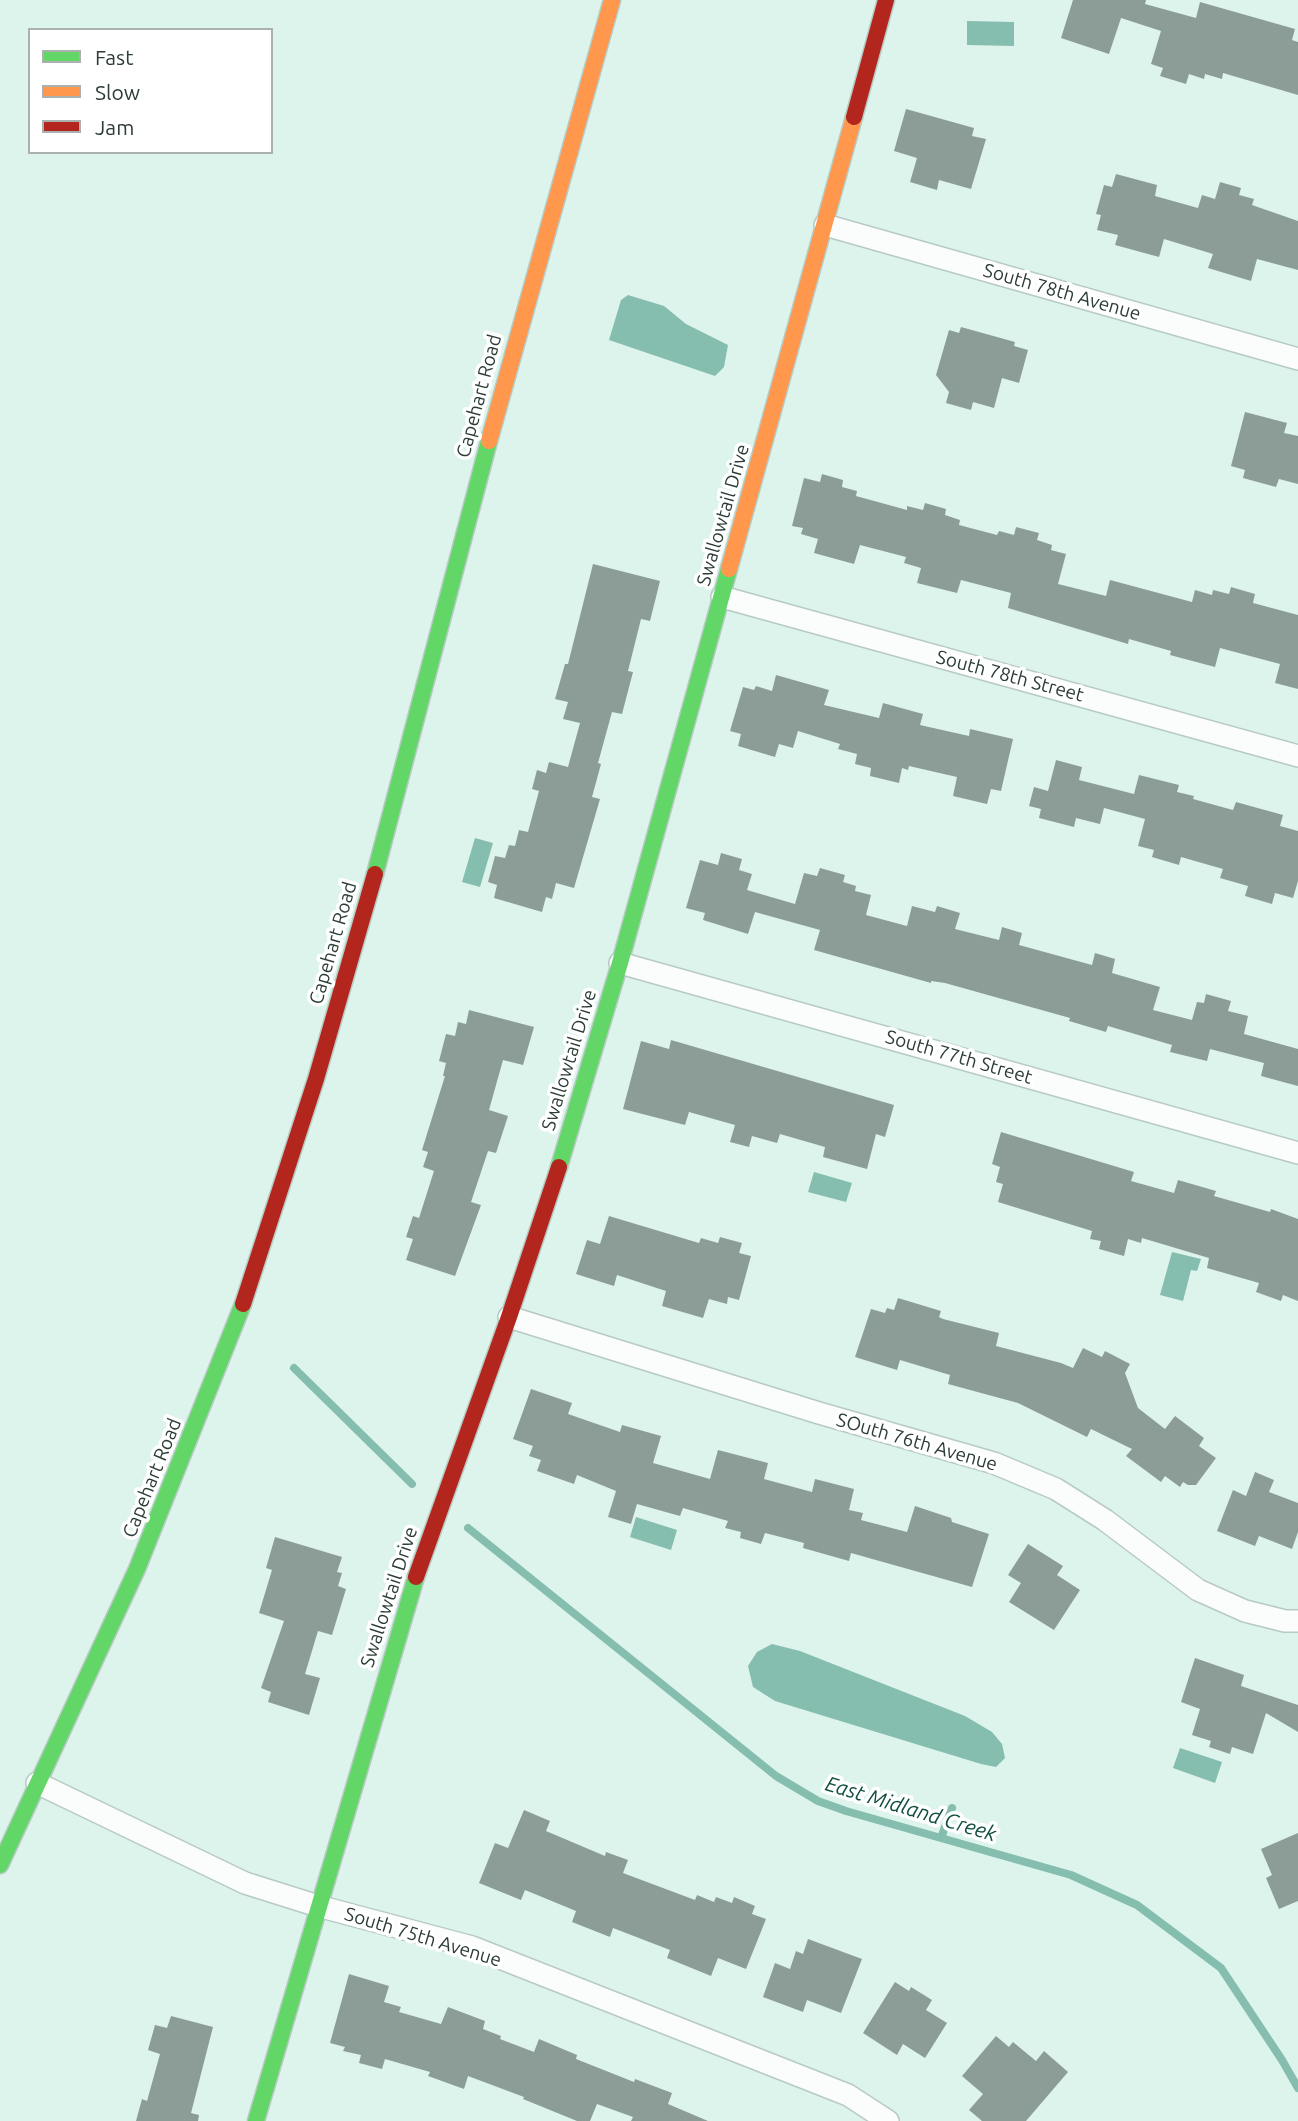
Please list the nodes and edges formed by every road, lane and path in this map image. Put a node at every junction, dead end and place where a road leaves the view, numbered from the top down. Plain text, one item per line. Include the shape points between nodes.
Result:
1 (612, 0) edge
2 (886, 0) edge
3 (825, 225) junction
4 (1298, 359) edge
5 (722, 597) junction
6 (1298, 756) edge
7 (620, 963) junction
8 (1298, 1153) edge
9 (509, 1317) junction
10 (1298, 1621) edge
11 (37, 1783) junction
12 (0, 1865) edge
13 (318, 1906) junction
14 (256, 2121) edge
15 (888, 2121) edge

1 - 11 street, Capehart Road via 312,1091 233,1332 138,1569
2 - 3 street, Swallowtail Drive
3 - 4 street, South 78th Avenue
3 - 5 street, Swallowtail Drive
5 - 6 street, South 78th Street
5 - 7 street, Swallowtail Drive
7 - 8 street, South 77th Street
7 - 9 street, Swallowtail Drive
9 - 10 street, SOuth 76th Avenue via 994,1463 1056,1489 1198,1590 1245,1611
9 - 13 street, Swallowtail Drive via 411,1590
11 - 12 street, Capehart Road
11 - 13 street, South 75th Avenue via 245,1883
13 - 14 street, Swallowtail Drive
13 - 15 street, South 75th Avenue via 472,1947 848,2095

